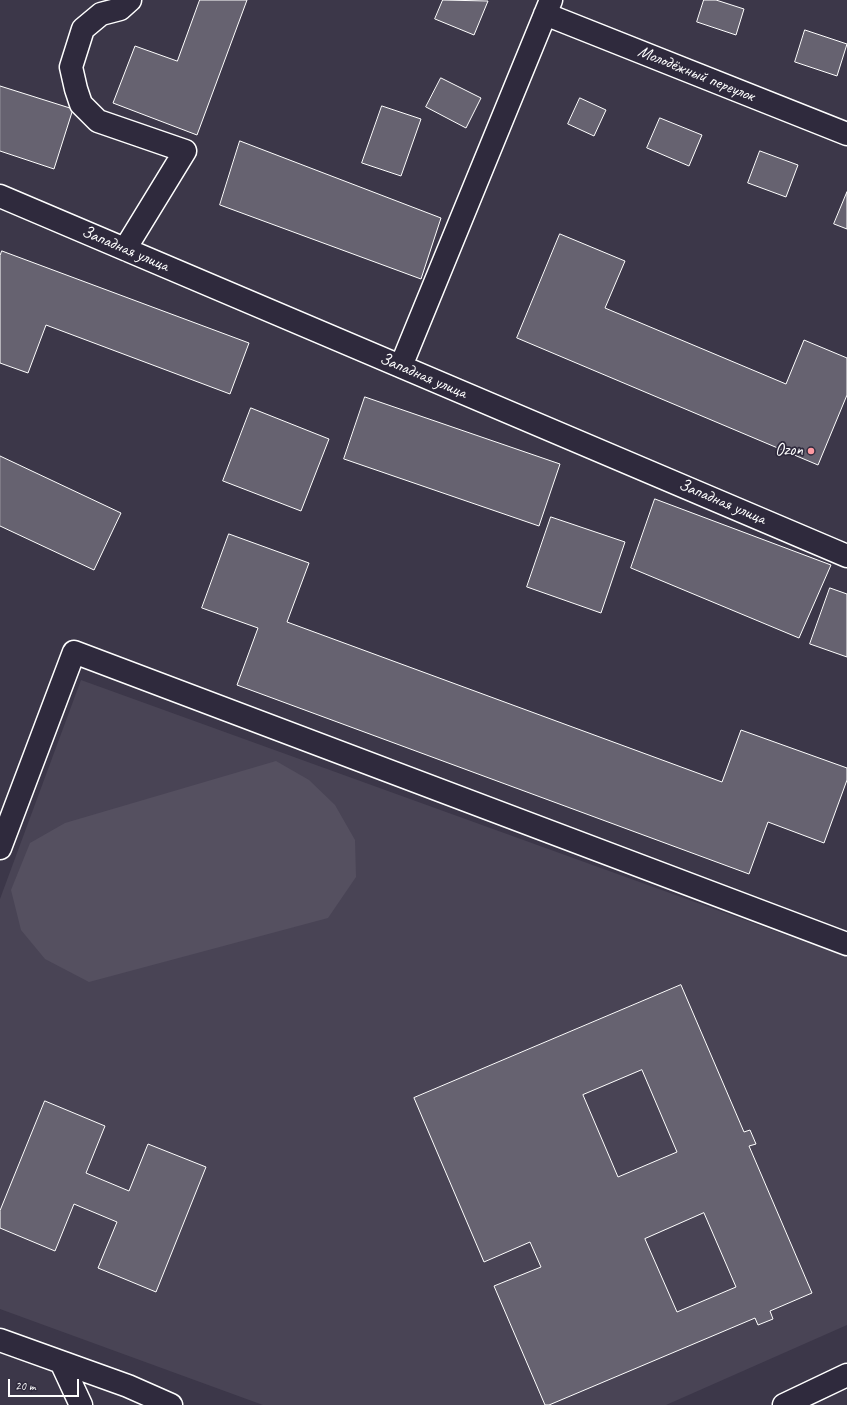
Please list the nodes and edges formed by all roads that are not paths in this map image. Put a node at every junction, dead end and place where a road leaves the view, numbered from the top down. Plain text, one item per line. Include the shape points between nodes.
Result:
1 (130, 0) edge
2 (548, 7) edge
3 (847, 134) edge
4 (0, 196) edge
5 (125, 249) junction
6 (401, 366) junction
7 (847, 556) edge
8 (0, 848) edge
9 (847, 944) edge
10 (0, 1340) edge
11 (62, 1364) junction
12 (847, 1375) edge
13 (81, 1405) edge
14 (171, 1405) edge
15 (784, 1405) edge

1 - 5 street via 120,9 101,14 83,29 71,67 81,104 98,121 185,151
2 - 3 street, Молодёжный переулок
2 - 6 street
4 - 5 street, Западная улица
5 - 6 street, Западная улица
6 - 7 street, Западная улица
8 - 9 street via 74,652
10 - 11 street
11 - 13 street
11 - 14 street via 128,1386
12 - 15 street

